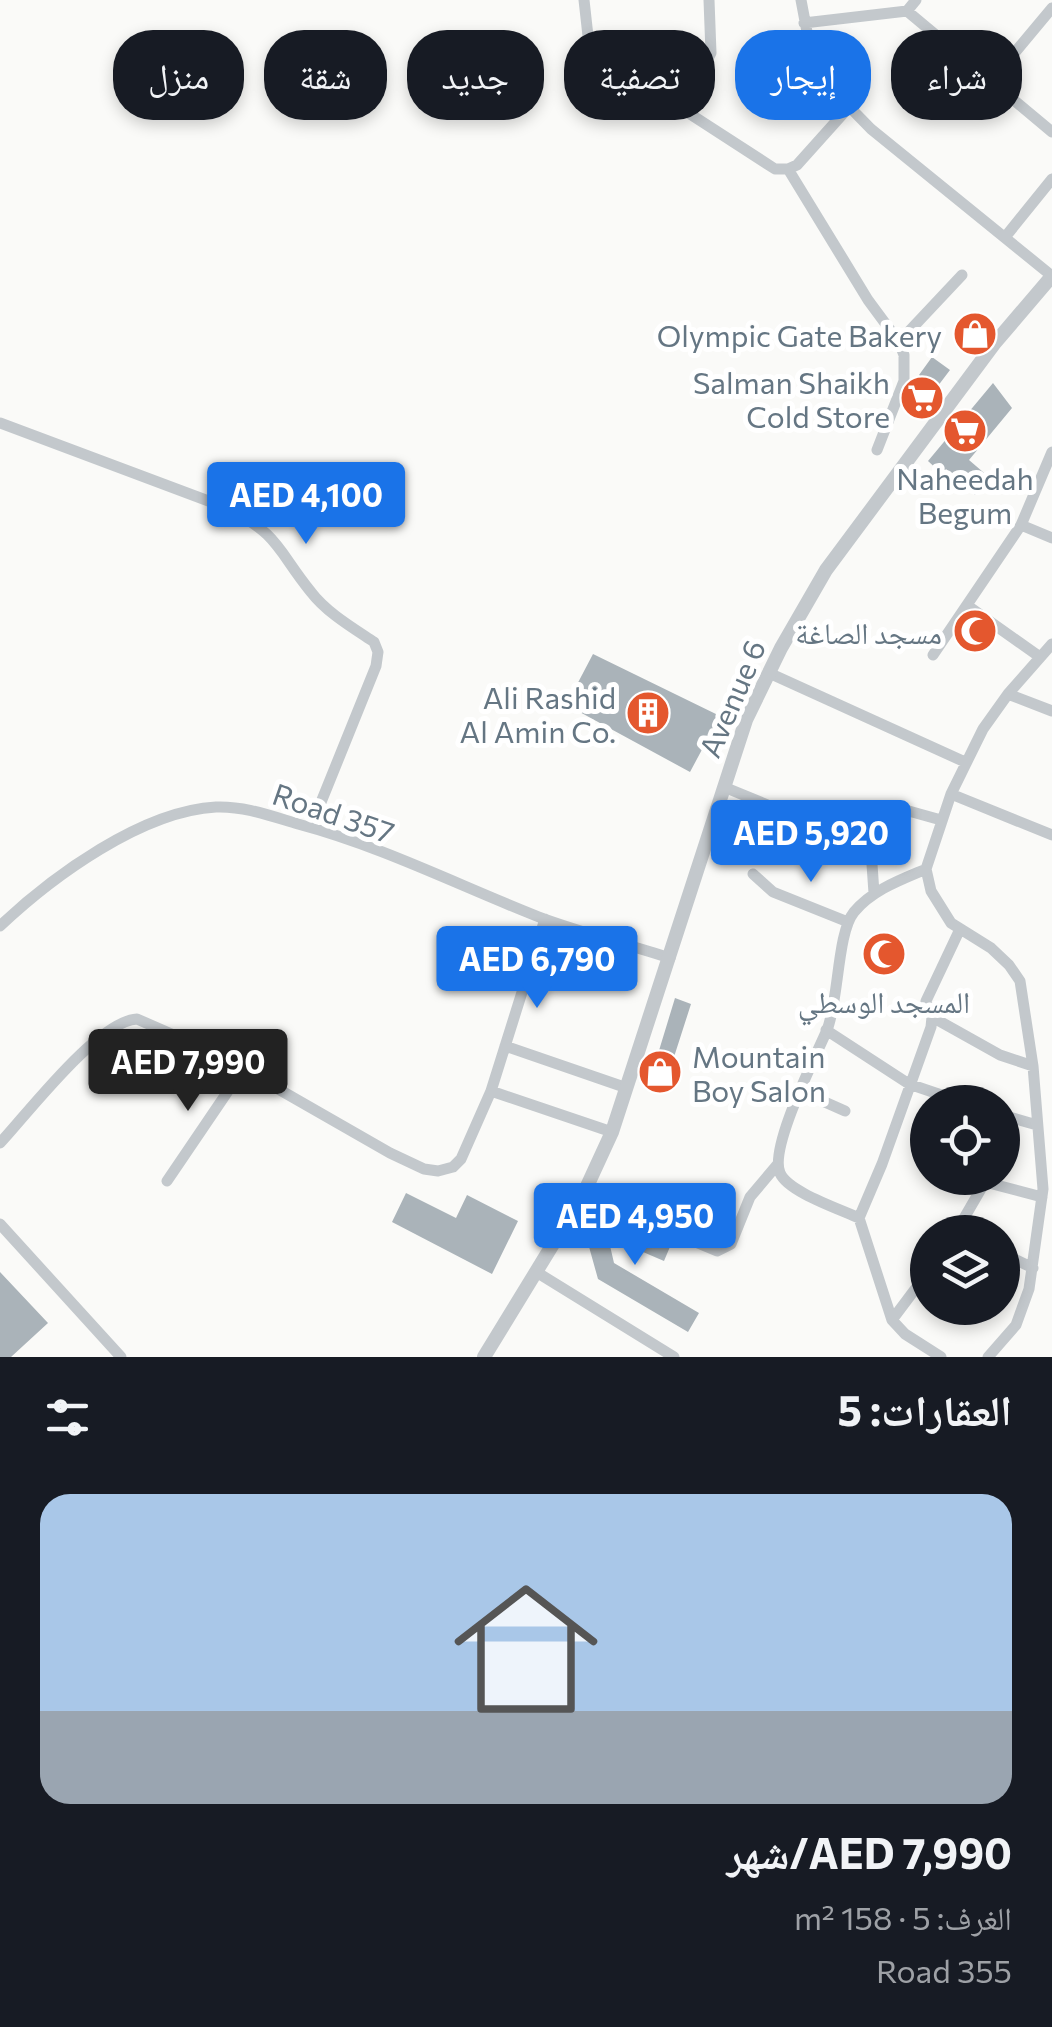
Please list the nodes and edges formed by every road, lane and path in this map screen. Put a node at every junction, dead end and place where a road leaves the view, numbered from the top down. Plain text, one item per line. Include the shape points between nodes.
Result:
1 (584, 0) edge
2 (709, 0) edge
3 (801, 0) edge
4 (916, 0) edge
5 (1052, 8) edge
6 (908, 11) junction
7 (804, 24) junction
8 (587, 30) edge
9 (711, 30) edge
10 (806, 30) edge
11 (931, 30) edge
12 (1022, 44) edge
13 (1022, 106) edge
14 (701, 120) edge
15 (838, 120) edge
16 (864, 120) edge
17 (1052, 132) edge
18 (788, 169) junction
19 (1052, 179) edge
20 (1006, 236) junction
21 (962, 276) dead end
22 (1052, 276) edge
23 (899, 342) junction
24 (0, 423) edge
25 (877, 450) dead end
26 (1052, 452) edge
27 (1048, 472) edge
28 (1020, 525) junction
29 (1052, 538) edge
30 (968, 606) junction
31 (1052, 644) edge
32 (933, 655) dead end
33 (1040, 657) junction
34 (769, 673) junction
35 (1008, 694) junction
36 (1052, 711) edge
37 (966, 762) junction
38 (724, 788) junction
39 (951, 794) junction
40 (873, 806) junction
41 (940, 820) junction
42 (311, 827) junction
43 (1052, 835) edge
44 (926, 869) junction
45 (753, 874) dead end
46 (874, 893) junction
47 (544, 919) junction
48 (848, 922) junction
49 (0, 926) edge
50 (960, 929) junction
51 (670, 958) junction
52 (932, 1017) junction
53 (826, 1030) junction
54 (505, 1046) junction
55 (1033, 1066) junction
56 (243, 1069) junction
57 (909, 1084) junction
58 (627, 1088) junction
59 (800, 1091) junction
60 (491, 1092) junction
61 (844, 1111) dead end
62 (1020, 1120) edge
63 (1037, 1125) junction
64 (612, 1132) junction
65 (0, 1143) edge
66 (777, 1165) junction
67 (167, 1182) dead end
68 (583, 1195) junction
69 (1042, 1197) junction
70 (968, 1215) edge
71 (858, 1218) junction
72 (0, 1224) edge
73 (1020, 1262) edge
74 (1032, 1268) junction
75 (538, 1273) junction
76 (910, 1296) edge
77 (892, 1320) junction
78 (120, 1357) edge
79 (484, 1357) edge
80 (674, 1357) edge
81 (941, 1357) edge
82 (988, 1357) edge

1 - 8 street
2 - 9 street
3 - 7 street
4 - 6 street
5 - 12 street
6 - 7 street
6 - 11 street
7 - 10 street
13 - 17 street
14 - 18 street via 769,166
15 - 18 street
16 - 20 street
18 - 23 street
19 - 20 street
20 - 22 street
21 - 23 street
22 - 34 street, Avenue 6 via 826,570
23 - 25 street via 904,381
24 - 42 street via 256,523 312,594 374,642 376,666
26 - 27 street
27 - 28 street
28 - 29 street
28 - 30 street
30 - 32 street
30 - 33 street
31 - 33 street
33 - 35 street
34 - 37 street
34 - 38 street, Avenue 6
35 - 36 street
35 - 37 street
37 - 39 street
38 - 40 street via 770,806
38 - 51 street, Avenue 6
39 - 41 street
39 - 43 street
40 - 41 street
40 - 46 street
41 - 44 street
42 - 47 street, Road 357
42 - 49 street, Road 357 via 219,807 171,816 94,853
44 - 46 street
44 - 50 street via 940,908
45 - 48 street via 772,892
46 - 48 street
47 - 51 street, Road 357
47 - 54 street
48 - 53 street
50 - 52 street via 926,1001
50 - 55 street via 991,948 1020,981
51 - 58 street, Avenue 6
52 - 55 street
52 - 57 street
53 - 57 street
53 - 59 street
54 - 58 street
54 - 60 street
55 - 63 street
56 - 60 street via 390,1153 438,1171 458,1162
56 - 65 street via 145,1020 122,1020 97,1038
56 - 67 street
57 - 71 street
58 - 64 street, Avenue 6
59 - 61 street
59 - 66 street
60 - 64 street
62 - 63 street
63 - 69 street
64 - 68 street, Avenue 6
66 - 68 street via 756,1188 731,1244 722,1250
66 - 71 street via 794,1188
68 - 75 street, Avenue 6
69 - 70 street via 985,1182
69 - 74 street
71 - 77 street
72 - 78 street
73 - 74 street
74 - 82 street via 1016,1325
75 - 79 street, Avenue 6
75 - 80 street
76 - 77 street
77 - 81 street

